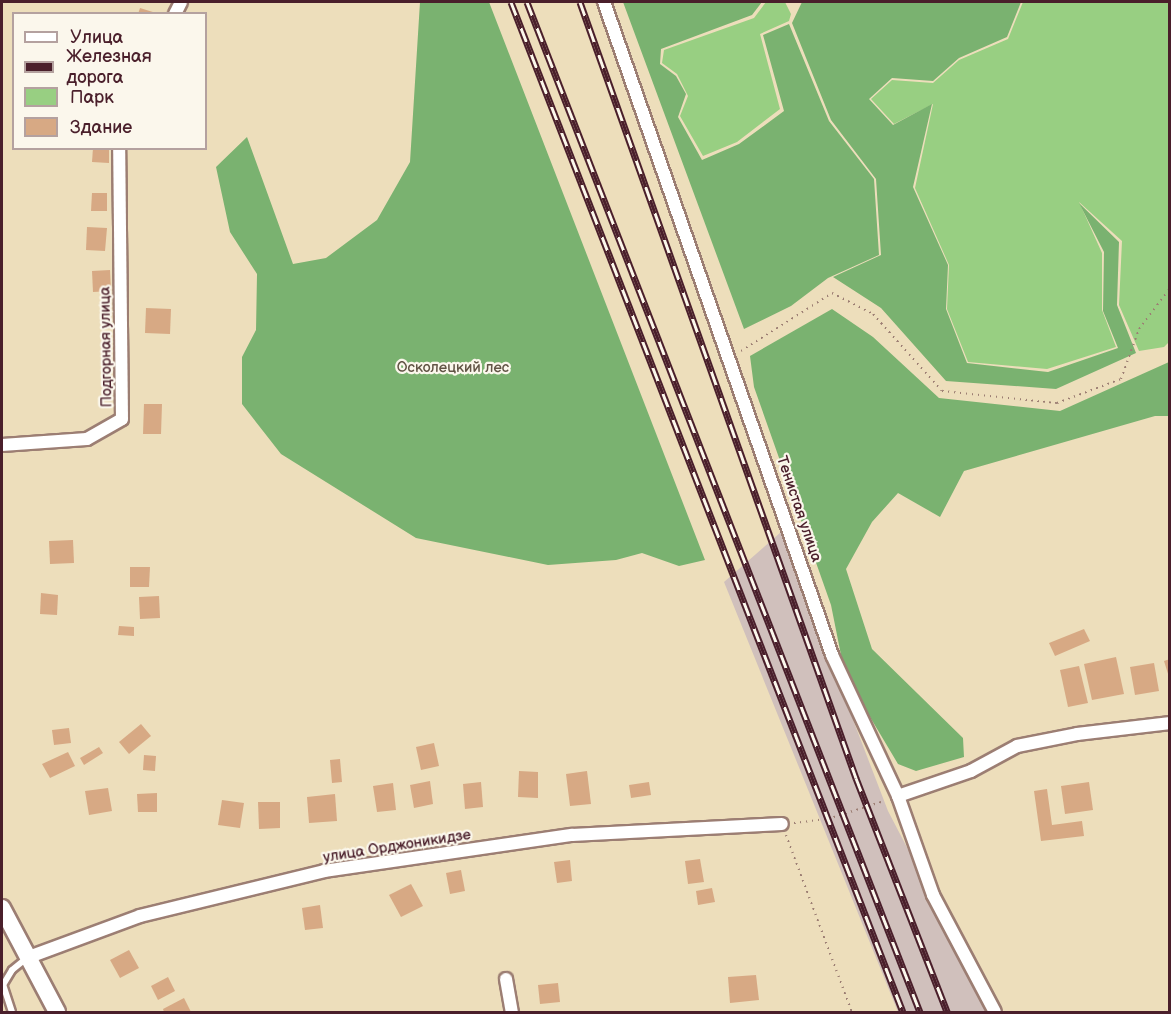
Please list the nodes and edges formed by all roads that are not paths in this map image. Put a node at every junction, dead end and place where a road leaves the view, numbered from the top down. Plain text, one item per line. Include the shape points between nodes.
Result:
1 (604, 2) edge
2 (119, 150) edge
3 (2, 445) edge
4 (1170, 723) edge
5 (898, 796) junction
6 (782, 824) road end
7 (2, 908) edge
8 (28, 957) junction
9 (506, 979) dead end
10 (12, 1012) edge
11 (57, 1012) edge
12 (512, 1012) edge
13 (995, 1012) edge

1 - 5 street, Тенистая улица via 832,655
2 - 3 street, Подгорная улица via 122,419 87,439
4 - 5 street via 1017,746 971,771
5 - 13 street, Тенистая улица via 933,895
6 - 8 street, улица Орджоникидзе via 572,835 324,872 140,916
7 - 8 main road
8 - 10 lane via 12,970 3,985
8 - 11 main road
9 - 12 street

